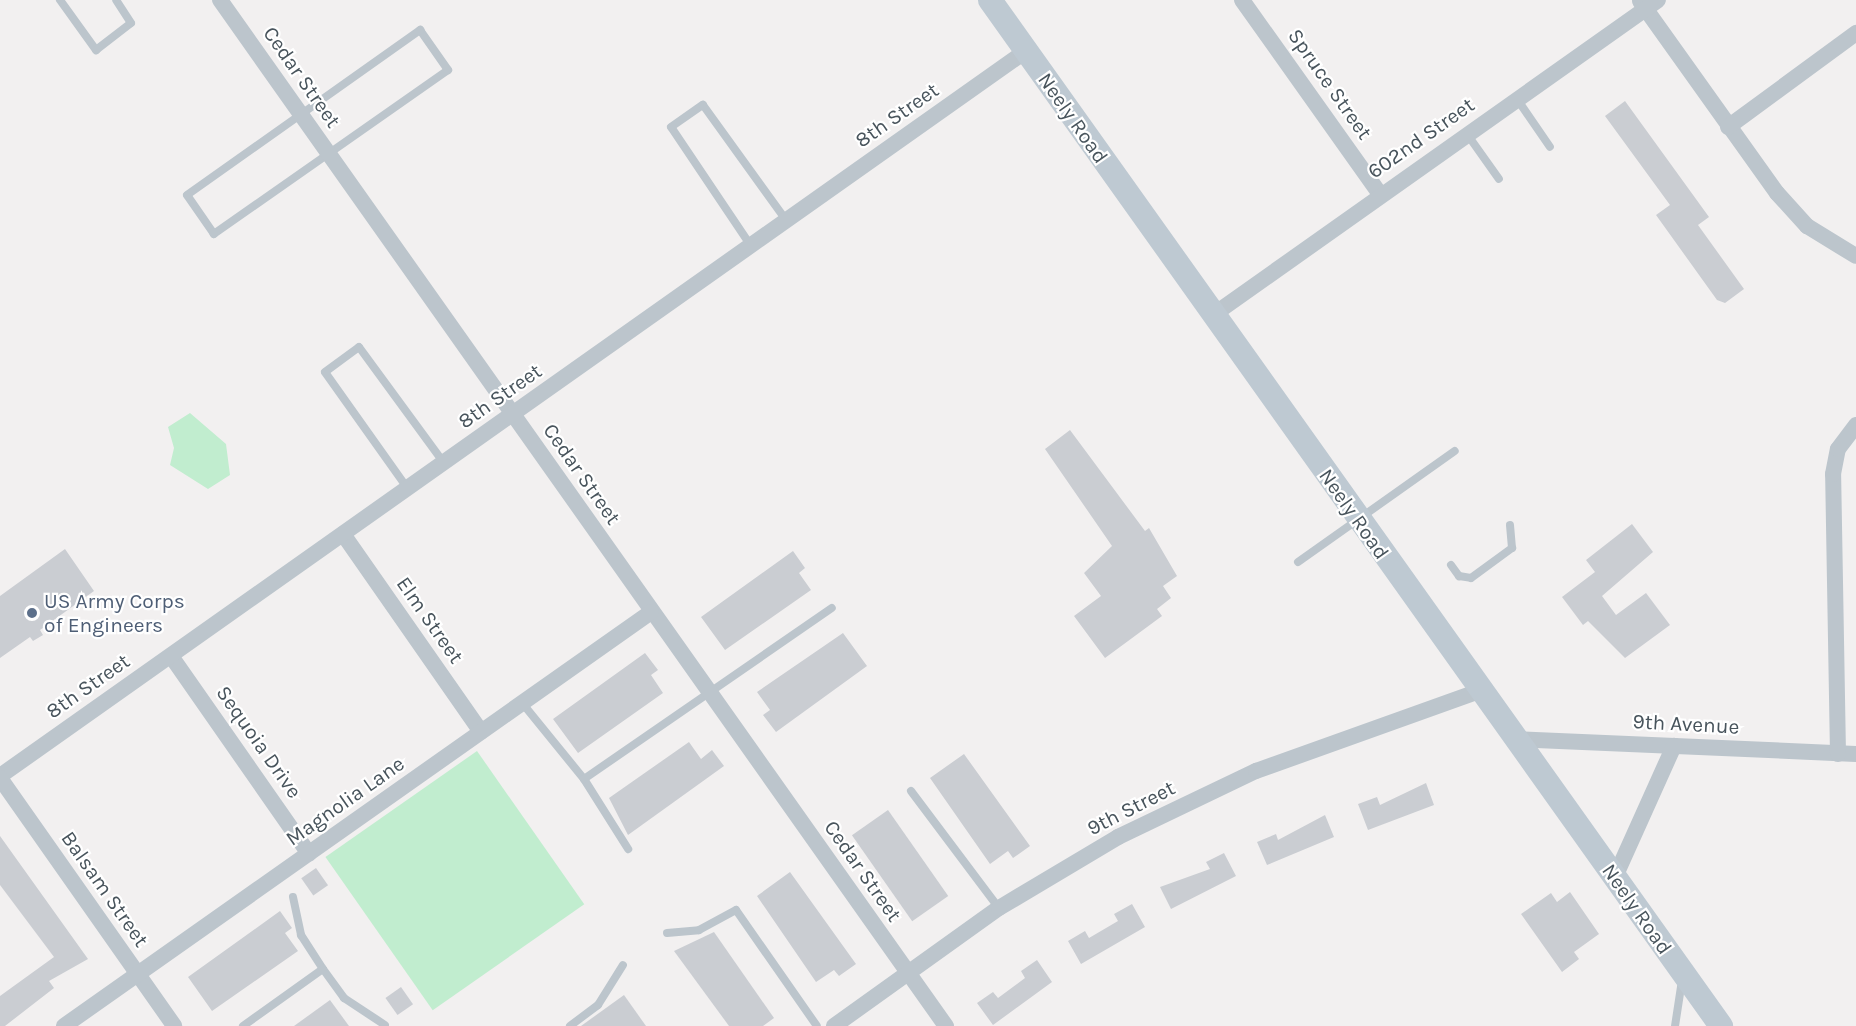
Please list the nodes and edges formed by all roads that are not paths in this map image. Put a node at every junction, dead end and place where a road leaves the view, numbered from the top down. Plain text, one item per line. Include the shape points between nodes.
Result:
1 (60, 0) edge
2 (116, 0) edge
3 (220, 0) edge
4 (990, 0) edge
5 (1242, 0) edge
6 (1648, 3) edge
7 (1856, 33) edge
8 (1026, 51) junction
9 (1517, 99) junction
10 (301, 115) junction
11 (1728, 127) junction
12 (1467, 134) junction
13 (1550, 147) dead end
14 (329, 154) junction
15 (1499, 179) dead end
16 (1380, 194) junction
17 (786, 220) junction
18 (751, 246) junction
19 (1856, 256) edge
20 (1213, 315) junction
21 (512, 415) junction
22 (1856, 425) edge
23 (1455, 451) dead end
24 (444, 463) junction
25 (408, 489) junction
26 (1358, 519) junction
27 (1509, 525) dead end
28 (343, 534) junction
29 (1298, 562) dead end
30 (1451, 565) dead end
31 (832, 608) dead end
32 (651, 612) junction
33 (171, 656) junction
34 (1480, 691) junction
35 (710, 694) junction
36 (523, 704) junction
37 (481, 732) junction
38 (1515, 739) junction
39 (1674, 746) junction
40 (1838, 754) junction
41 (1856, 754) edge
42 (0, 777) edge
43 (584, 779) junction
44 (911, 791) dead end
45 (628, 849) dead end
46 (309, 854) junction
47 (1615, 877) junction
48 (293, 897) dead end
49 (999, 908) junction
50 (668, 933) dead end
51 (623, 965) dead end
52 (322, 969) junction
53 (908, 974) junction
54 (1683, 974) junction
55 (138, 975) junction
56 (385, 1025) edge
57 (64, 1026) edge
58 (174, 1026) edge
59 (243, 1026) edge
60 (570, 1026) edge
61 (817, 1026) edge
62 (834, 1026) edge
63 (945, 1026) edge
64 (1675, 1026) edge
65 (1721, 1026) edge

1 - 2 lane via 96,50 131,23
3 - 10 street, Cedar Street
4 - 8 street, Neely Road
5 - 16 street, Spruce Street
6 - 9 street, 602nd Street
6 - 11 street
7 - 11 street
8 - 17 street, 8th Street
8 - 20 street, Neely Road
9 - 12 street, 602nd Street
9 - 13 lane
10 - 14 street, Cedar Street
10 - 14 lane via 187,195 214,234
10 - 14 lane via 420,30 448,70
11 - 19 street via 1807,226
12 - 15 lane
12 - 16 street, 602nd Street
14 - 21 street, Cedar Street
16 - 20 street, 602nd Street
17 - 18 street, 8th Street
17 - 18 lane via 703,105 671,127
18 - 21 street, 8th Street
20 - 26 street, Neely Road
21 - 24 street, 8th Street
21 - 32 street, Cedar Street
22 - 40 street via 1838,449 1833,474
23 - 26 lane
24 - 25 street, 8th Street
24 - 25 lane via 360,347 325,372
25 - 28 street, 8th Street
26 - 29 lane
26 - 34 street, Neely Road
27 - 30 lane via 1512,548 1471,578 1459,576
28 - 33 street, 8th Street
28 - 37 street, Elm Street
31 - 35 lane
32 - 35 street, Cedar Street
32 - 36 street, Magnolia Lane
33 - 42 street, 8th Street
33 - 46 street, Sequoia Drive
34 - 38 street, Neely Road
34 - 49 street, 9th Street via 1256,771 1118,837
35 - 43 lane
35 - 53 street, Cedar Street
36 - 37 street, Magnolia Lane
36 - 43 lane
37 - 46 street, Magnolia Lane
38 - 39 street, 9th Avenue
38 - 47 street, Neely Road
39 - 40 street, 9th Avenue
39 - 47 street
40 - 41 street, 9th Avenue
42 - 55 street, Balsam Street
43 - 45 lane
44 - 49 lane
46 - 55 street, Magnolia Lane
47 - 54 street, Neely Road
48 - 52 lane via 301,935
49 - 53 street, 9th Street
50 - 61 lane via 699,930 736,910
51 - 60 lane via 598,1005
52 - 56 lane via 344,998
52 - 59 lane
53 - 62 street, 9th Street
53 - 63 street, Cedar Street
54 - 64 lane
54 - 65 street, Neely Road
55 - 57 street, Magnolia Lane
55 - 58 street, Balsam Street

